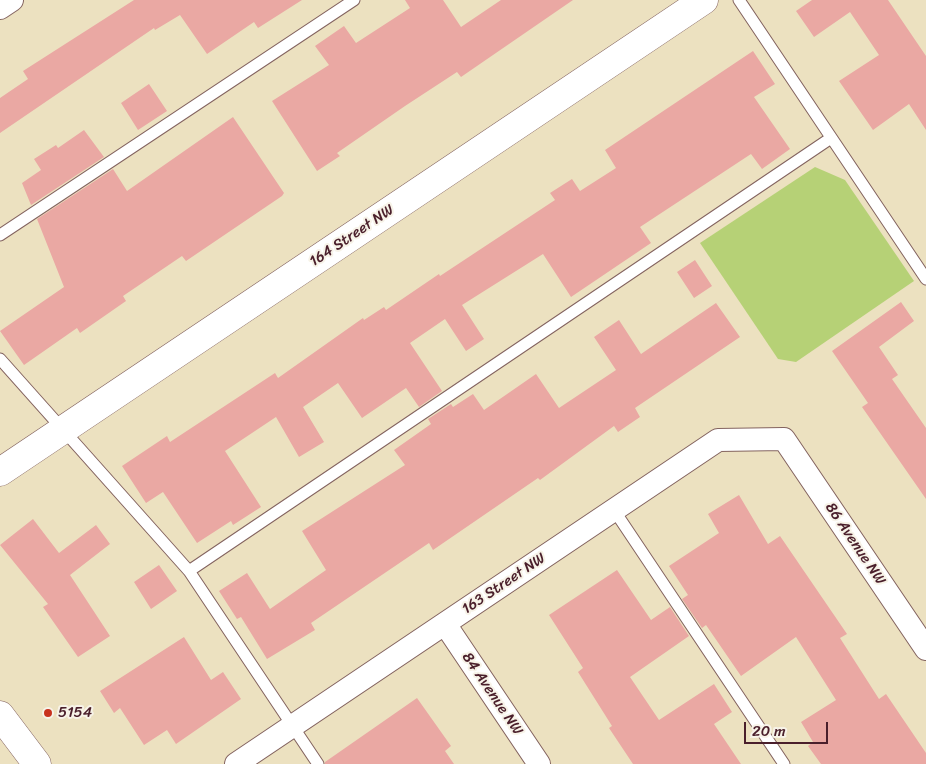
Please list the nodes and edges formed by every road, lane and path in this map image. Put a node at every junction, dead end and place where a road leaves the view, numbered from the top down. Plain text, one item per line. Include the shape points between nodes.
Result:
1 (12, 0) edge
2 (354, 0) edge
3 (704, 0) edge
4 (739, 0) edge
5 (0, 8) edge
6 (831, 138) junction
7 (0, 235) edge
8 (926, 279) edge
9 (0, 359) edge
10 (63, 430) junction
11 (784, 439) joint
12 (0, 472) edge
13 (614, 510) junction
14 (189, 571) junction
15 (445, 624) junction
16 (926, 649) edge
17 (0, 715) edge
18 (293, 726) junction
19 (36, 764) edge
20 (236, 764) edge
21 (318, 764) edge
22 (539, 764) edge
23 (784, 764) edge

1 - 5 street
2 - 7 lane
3 - 10 street, 164 Street NW
4 - 6 lane
6 - 8 lane
6 - 14 lane
9 - 10 lane
10 - 12 street, 164 Street NW
10 - 14 lane
11 - 13 street, 163 Street NW via 718,440
11 - 16 street, 86 Avenue NW
13 - 15 street, 163 Street NW
13 - 23 lane
14 - 18 lane
15 - 18 street, 163 Street NW
15 - 22 street, 84 Avenue NW
17 - 19 street
18 - 20 street, 163 Street NW
18 - 21 lane

